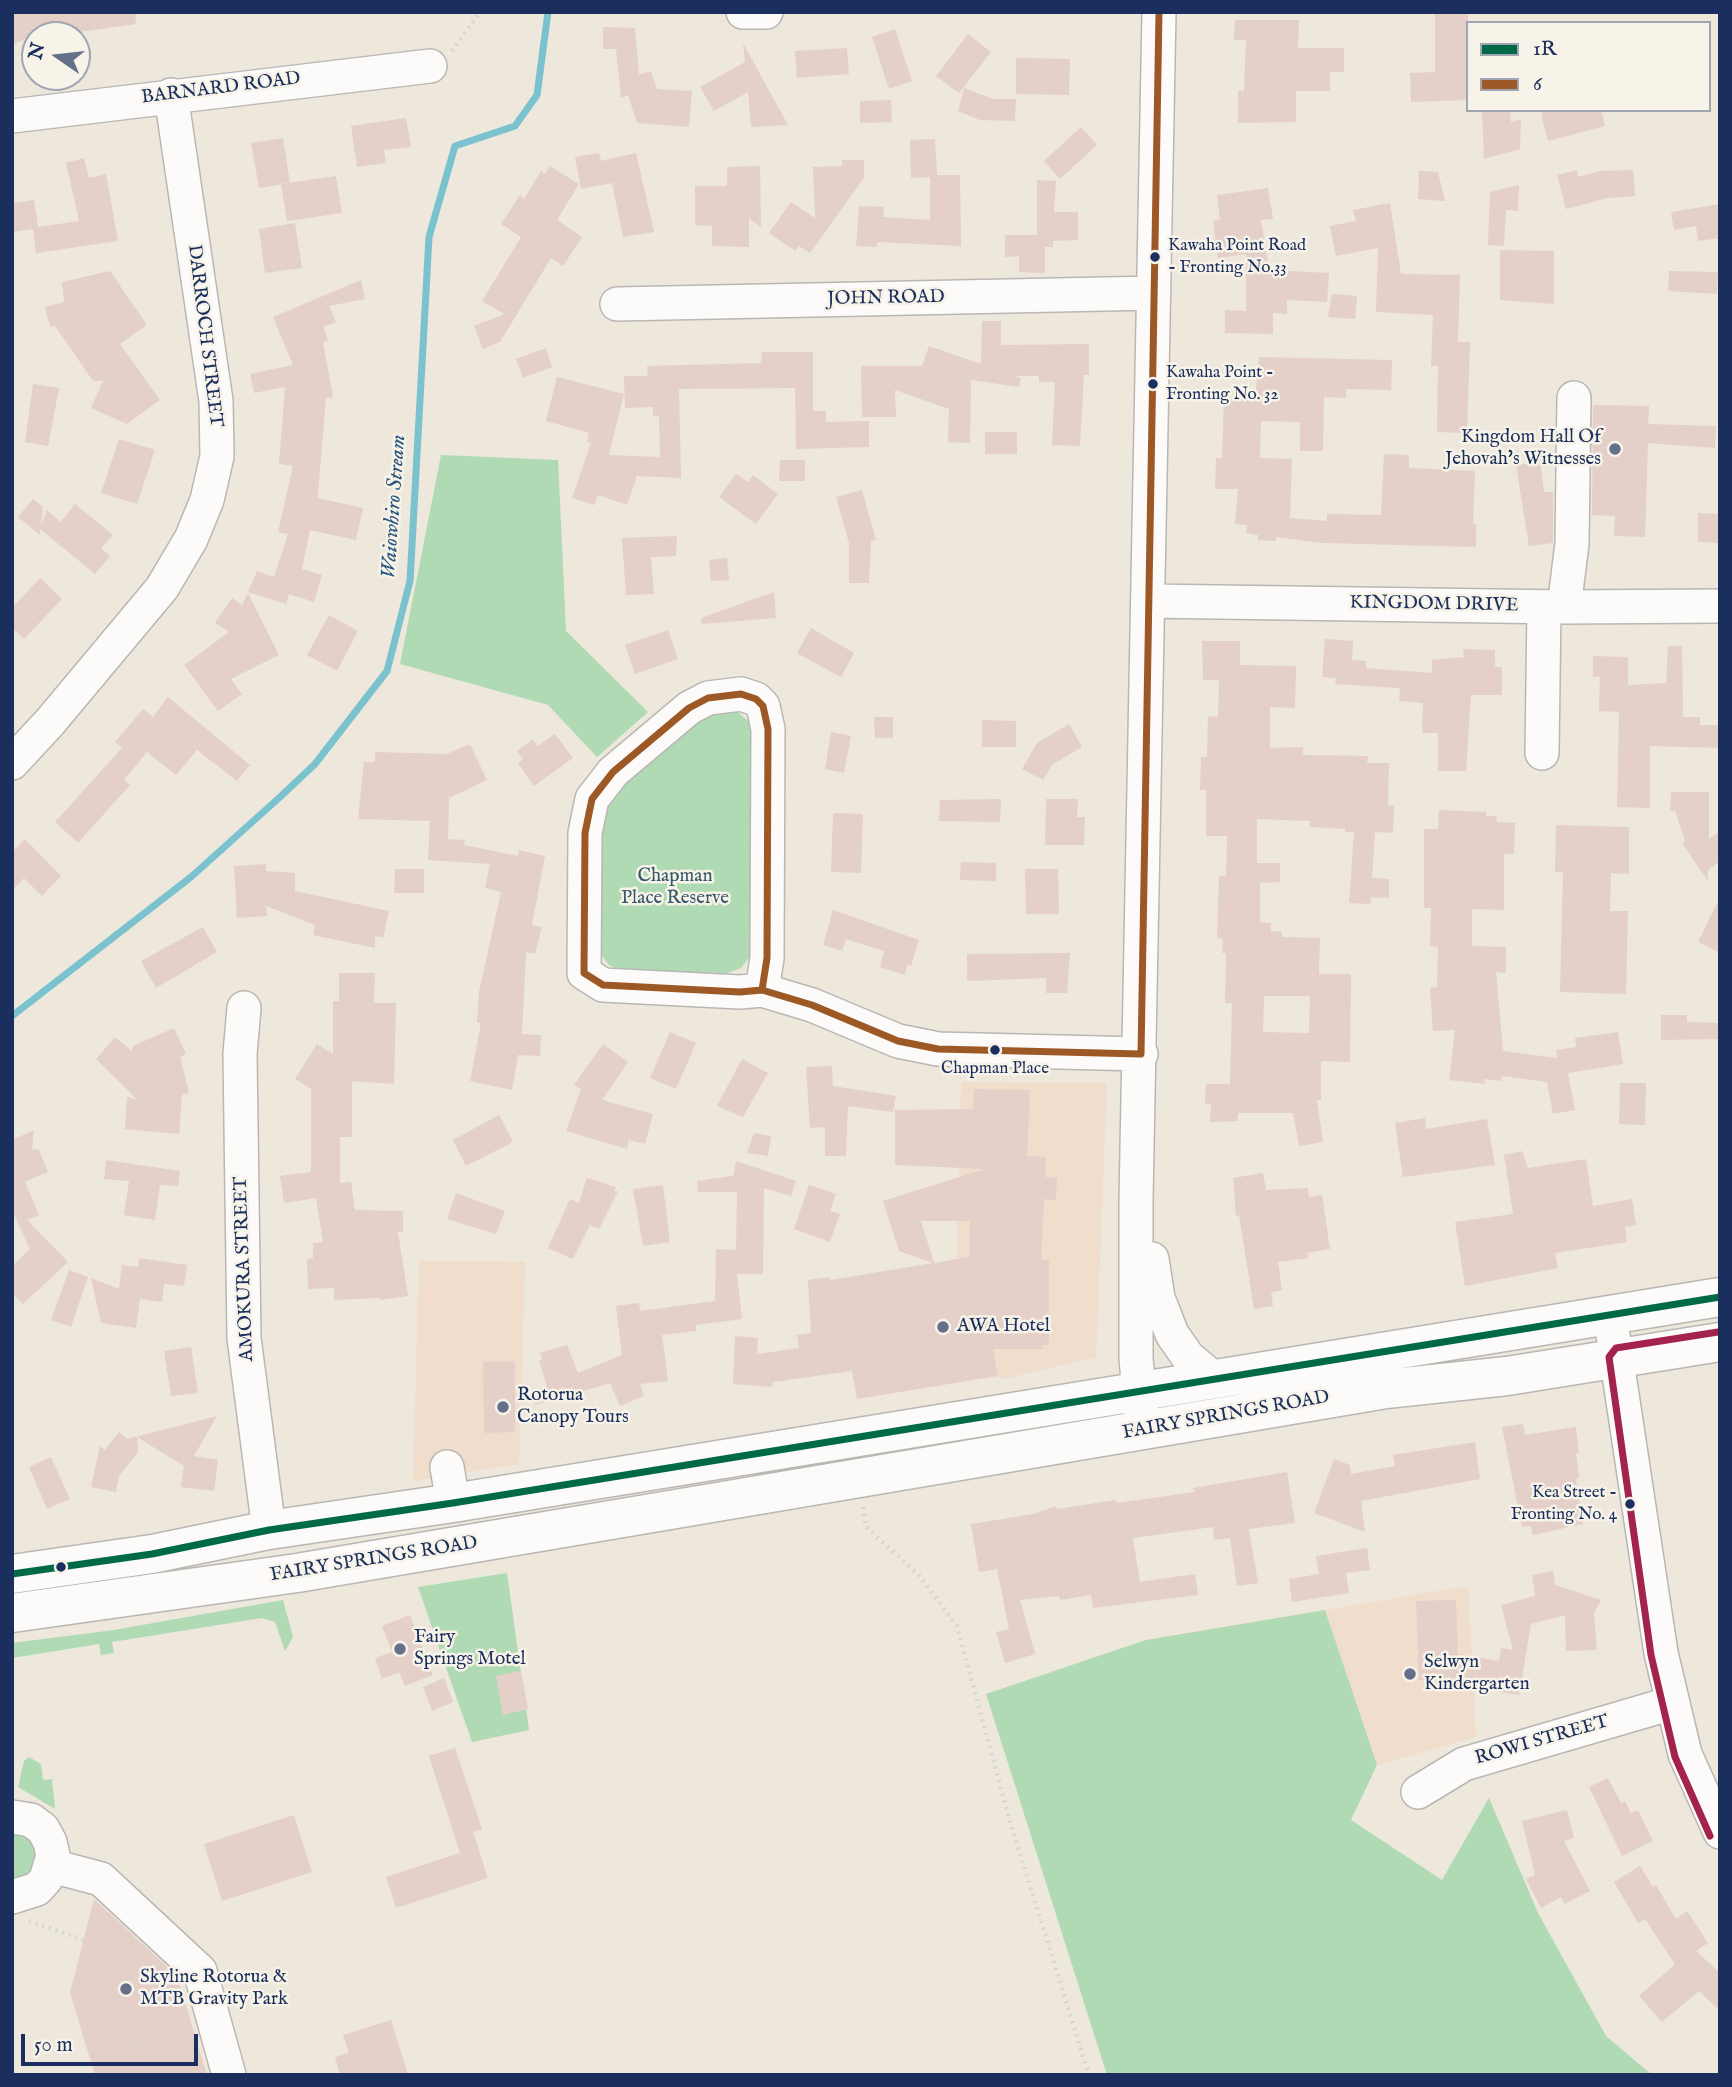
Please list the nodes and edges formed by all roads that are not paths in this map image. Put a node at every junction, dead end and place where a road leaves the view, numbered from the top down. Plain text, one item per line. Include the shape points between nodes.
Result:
1 (743, 12) edge
2 (766, 12) edge
3 (1159, 12) edge
4 (430, 66) road end
5 (172, 95) junction
6 (12, 116) edge
7 (1154, 293) junction
8 (617, 304) dead end
9 (1574, 398) dead end
10 (1148, 601) junction
11 (1720, 606) edge
12 (1554, 607) junction
13 (1542, 752) dead end
14 (12, 762) edge
15 (762, 990) junction
16 (244, 1007) dead end
17 (1141, 1054) junction
18 (1136, 1200) junction
19 (1720, 1297) edge
20 (1610, 1315) junction
21 (1720, 1342) edge
22 (1619, 1358) junction
23 (1213, 1378) junction
24 (1138, 1390) junction
25 (1143, 1430) junction
26 (711, 1460) junction
27 (734, 1500) junction
28 (269, 1530) junction
29 (484, 1542) junction
30 (12, 1574) edge
31 (12, 1613) edge
32 (1672, 1703) junction
33 (1418, 1792) dead end
34 (12, 1817) edge
35 (1720, 1832) edge
36 (65, 1869) junction
37 (15, 1907) edge
38 (229, 2075) edge

1 - 2 street
3 - 7 street
4 - 5 street, BARNARD ROAD
5 - 6 street, BARNARD ROAD
5 - 14 street, DARROCH STREET via 216,401 217,456 207,500 162,588
7 - 8 street, JOHN ROAD
7 - 10 street
9 - 12 street via 1572,544
10 - 12 street, KINGDOM DRIVE
10 - 17 street
11 - 12 street, KINGDOM DRIVE
12 - 13 street
15 - 15 street via 603,985 584,973 585,833 592,799 613,772 689,708 708,698 741,694 756,699 768,729
15 - 17 street via 812,1005 898,1041 938,1049
16 - 28 street, AMOKURA STREET via 240,1054 244,1338
17 - 18 street
18 - 23 street via 1149,1236 1165,1320 1188,1357
18 - 24 street
19 - 20 highway, FAIRY SPRINGS ROAD
20 - 22 street
20 - 23 highway, FAIRY SPRINGS ROAD
21 - 22 highway, FAIRY SPRINGS ROAD
22 - 25 highway, FAIRY SPRINGS ROAD via 1386,1389
22 - 32 street
23 - 24 highway, FAIRY SPRINGS ROAD
24 - 25 street
24 - 26 highway, FAIRY SPRINGS ROAD
25 - 27 highway, FAIRY SPRINGS ROAD
26 - 27 highway via 728,1479
26 - 28 highway, FAIRY SPRINGS ROAD via 450,1485
27 - 29 highway, FAIRY SPRINGS ROAD
28 - 29 highway via 274,1549 287,1554 421,1534
28 - 30 highway, FAIRY SPRINGS ROAD via 152,1554
29 - 31 highway, FAIRY SPRINGS ROAD
32 - 33 street, ROWI STREET via 1464,1763
32 - 35 street via 1685,1754
34 - 36 street via 31,1820 43,1829
36 - 37 street via 46,1879
36 - 38 street via 101,1879 200,1971

